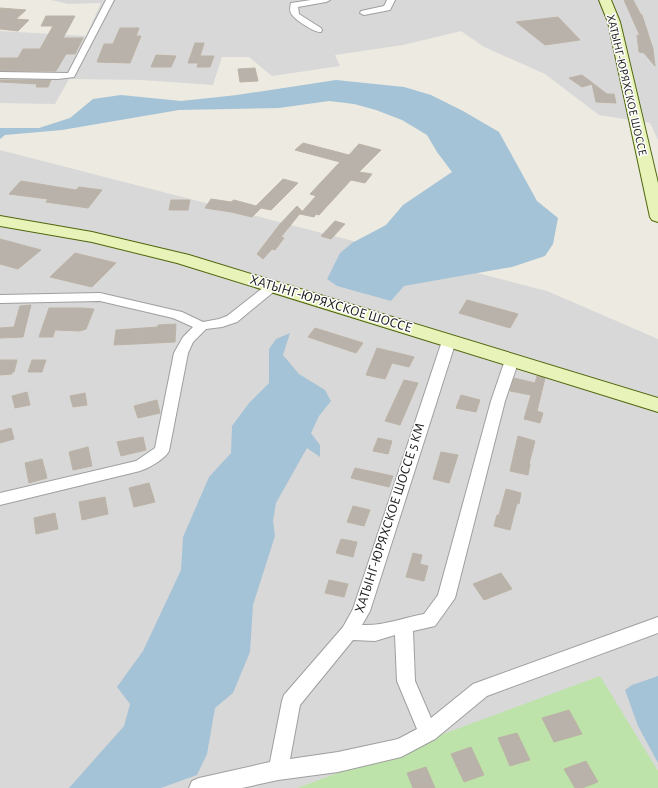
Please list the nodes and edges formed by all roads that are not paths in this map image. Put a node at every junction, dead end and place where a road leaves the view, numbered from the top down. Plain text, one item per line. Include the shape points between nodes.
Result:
1 (110, 0) edge
2 (287, 0) edge
3 (326, 0) edge
4 (391, 0) edge
5 (605, 0) edge
6 (294, 5) junction
7 (364, 13) dead end
8 (318, 30) dead end
9 (0, 75) edge
10 (654, 184) edge
11 (658, 217) edge
12 (0, 221) edge
13 (273, 286) junction
14 (0, 299) edge
15 (202, 326) junction
16 (449, 341) junction
17 (512, 360) junction
18 (658, 405) edge
19 (0, 499) edge
20 (404, 625) junction
21 (658, 625) edge
22 (349, 632) junction
23 (428, 734) junction
24 (278, 770) junction
25 (199, 788) edge

1 - 9 street via 71,75
2 - 6 street
3 - 6 street
4 - 7 street via 387,8
5 - 10 main road, ХАТЫНГ-ЮРЯХСКОЕ ШОССЕ via 614,22
6 - 8 street via 296,15
10 - 11 main road, ХАТЫНГ-ЮРЯХСКОЕ ШОССЕ
12 - 13 main road, ХАТЫНГ-ЮРЯХСКОЕ ШОССЕ via 141,247
13 - 15 street via 232,318 222,323
13 - 16 main road, ХАТЫНГ-ЮРЯХСКОЕ ШОССЕ
14 - 15 street via 100,297 177,315
15 - 19 street via 188,340 181,353 162,452 140,465
16 - 17 main road, ХАТЫНГ-ЮРЯХСКОЕ ШОССЕ
16 - 22 street, ХАТЫНГ-ЮРЯХСКОЕ ШОССЕ 5 КМ via 361,611
17 - 18 main road, ХАТЫНГ-ЮРЯХСКОЕ ШОССЕ
17 - 20 street via 498,401 446,598 429,621
20 - 22 street via 375,633
20 - 23 street via 406,681
21 - 23 street via 480,690
22 - 24 street, ХАТЫНГ-ЮРЯХСКОЕ ШОССЕ 5 КМ via 291,701
23 - 24 street via 401,748 338,762
24 - 25 street

